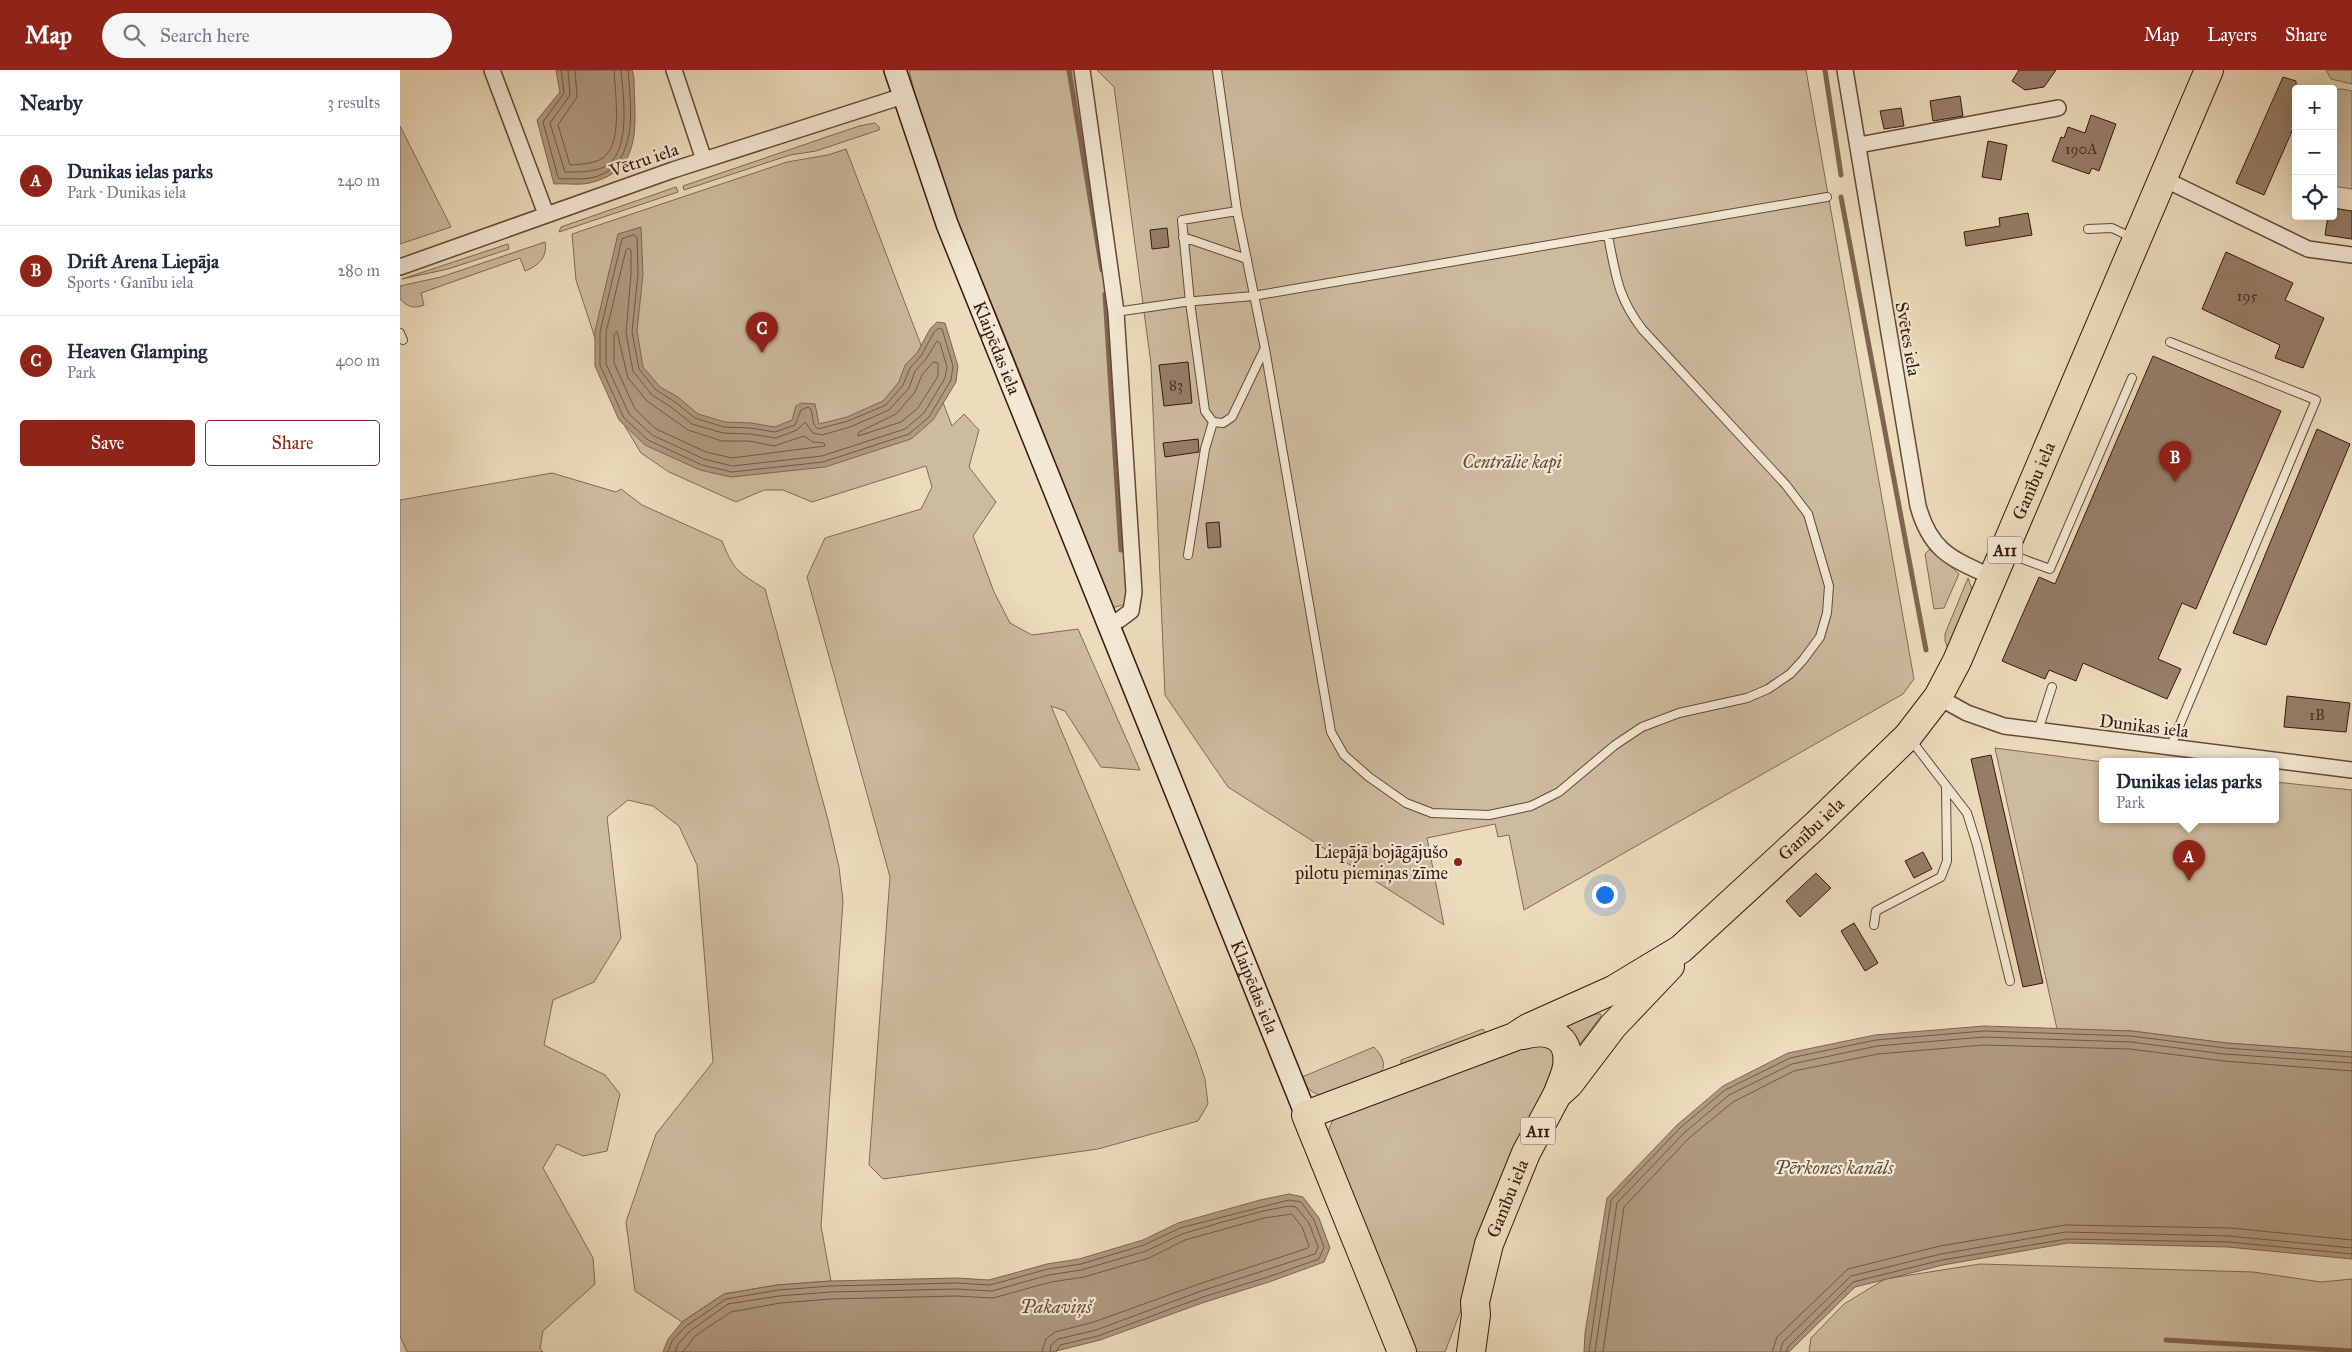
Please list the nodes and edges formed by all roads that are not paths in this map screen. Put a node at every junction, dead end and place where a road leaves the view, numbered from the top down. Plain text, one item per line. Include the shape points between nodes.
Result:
1 (492, 70) edge
2 (674, 70) edge
3 (895, 70) edge
4 (1082, 70) edge
5 (1217, 70) edge
6 (1845, 70) edge
7 (2209, 70) edge
8 (903, 96) junction
9 (2058, 108) dead end
10 (1859, 145) junction
11 (704, 160) junction
12 (2164, 179) junction
13 (1827, 197) dead end
14 (1237, 211) junction
15 (546, 214) junction
16 (2088, 229) dead end
17 (1608, 236) junction
18 (1183, 238) junction
19 (2137, 239) junction
20 (2352, 256) edge
21 (1247, 259) junction
22 (400, 267) edge
23 (1253, 296) junction
24 (1190, 302) junction
25 (1116, 312) junction
26 (2170, 342) dead end
27 (1265, 349) junction
28 (2132, 378) dead end
29 (1213, 422) junction
30 (2005, 552) junction
31 (1188, 555) dead end
32 (1994, 578) junction
33 (1106, 623) junction
34 (2052, 688) dead end
35 (1938, 696) junction
36 (2038, 731) junction
37 (1908, 736) junction
38 (2170, 748) junction
39 (2253, 758) edge
40 (2279, 761) edge
41 (2352, 770) edge
42 (1946, 789) junction
43 (1874, 924) dead end
44 (1681, 949) junction
45 (2010, 981) dead end
46 (1514, 1037) junction
47 (1557, 1095) junction
48 (1306, 1115) junction
49 (1475, 1302) junction
50 (1402, 1352) edge
51 (1458, 1352) edge
52 (1471, 1352) edge

1 - 15 street
2 - 11 street
3 - 8 main road, Klaipēdas iela
4 - 25 street
5 - 14 lane
6 - 10 street, Svētes iela
7 - 12 highway, Ganību iela / A11
8 - 11 street, Vētru iela
8 - 33 main road, Klaipēdas iela via 947,224
9 - 10 street
10 - 32 street, Svētes iela via 1875,255 1924,528 1952,559
11 - 15 street, Vētru iela
12 - 19 highway, Ganību iela / A11
12 - 20 street via 2308,249
13 - 17 lane
14 - 18 lane via 1182,220
14 - 21 lane
15 - 22 street, Vētru iela
16 - 19 lane via 2112,228
17 - 23 lane
17 - 27 lane via 1619,292 1629,312 1786,485 1808,514 1829,586 1827,613 1820,637 1803,660 1768,689 1747,698 1679,713 1642,727 1559,792 1531,806 1489,815 1432,813 1406,803 1344,755 1331,732
18 - 21 lane
18 - 24 lane
19 - 30 highway, Ganību iela / A11
21 - 23 lane
23 - 24 lane
23 - 27 lane
24 - 25 lane
24 - 29 lane via 1205,411
25 - 33 street via 1134,592 1131,611 1119,620
26 - 38 lane via 2316,400
27 - 29 lane via 1232,417 1223,423
28 - 30 lane via 2050,570
29 - 31 lane via 1205,449
30 - 32 highway, Ganību iela / A11
32 - 35 highway, Ganību iela / A11
33 - 48 main road, Klaipēdas iela
34 - 36 lane
35 - 36 street, Dunikas iela via 1967,713 1995,723
35 - 37 highway, Ganību iela / A11
36 - 38 street, Dunikas iela
37 - 42 lane
37 - 44 highway, Ganību iela / A11
38 - 39 street, Dunikas iela
40 - 41 street, Dunikas iela
42 - 43 lane via 1946,861 1941,877 1876,911
42 - 45 lane via 1966,813 1977,845
44 - 46 highway, Ganību iela / A11 via 1613,990
44 - 47 highway, Ganību iela / A11 via 1676,960 1614,1026
46 - 47 highway via 1536,1031 1554,1034 1565,1045 1567,1066
46 - 48 highway, Ganību iela / A11
47 - 49 highway, Ganību iela / A11 via 1526,1153 1504,1205 1489,1244
48 - 50 highway, Klaipēdas iela
49 - 51 highway
49 - 52 highway, Ganību iela / A11

